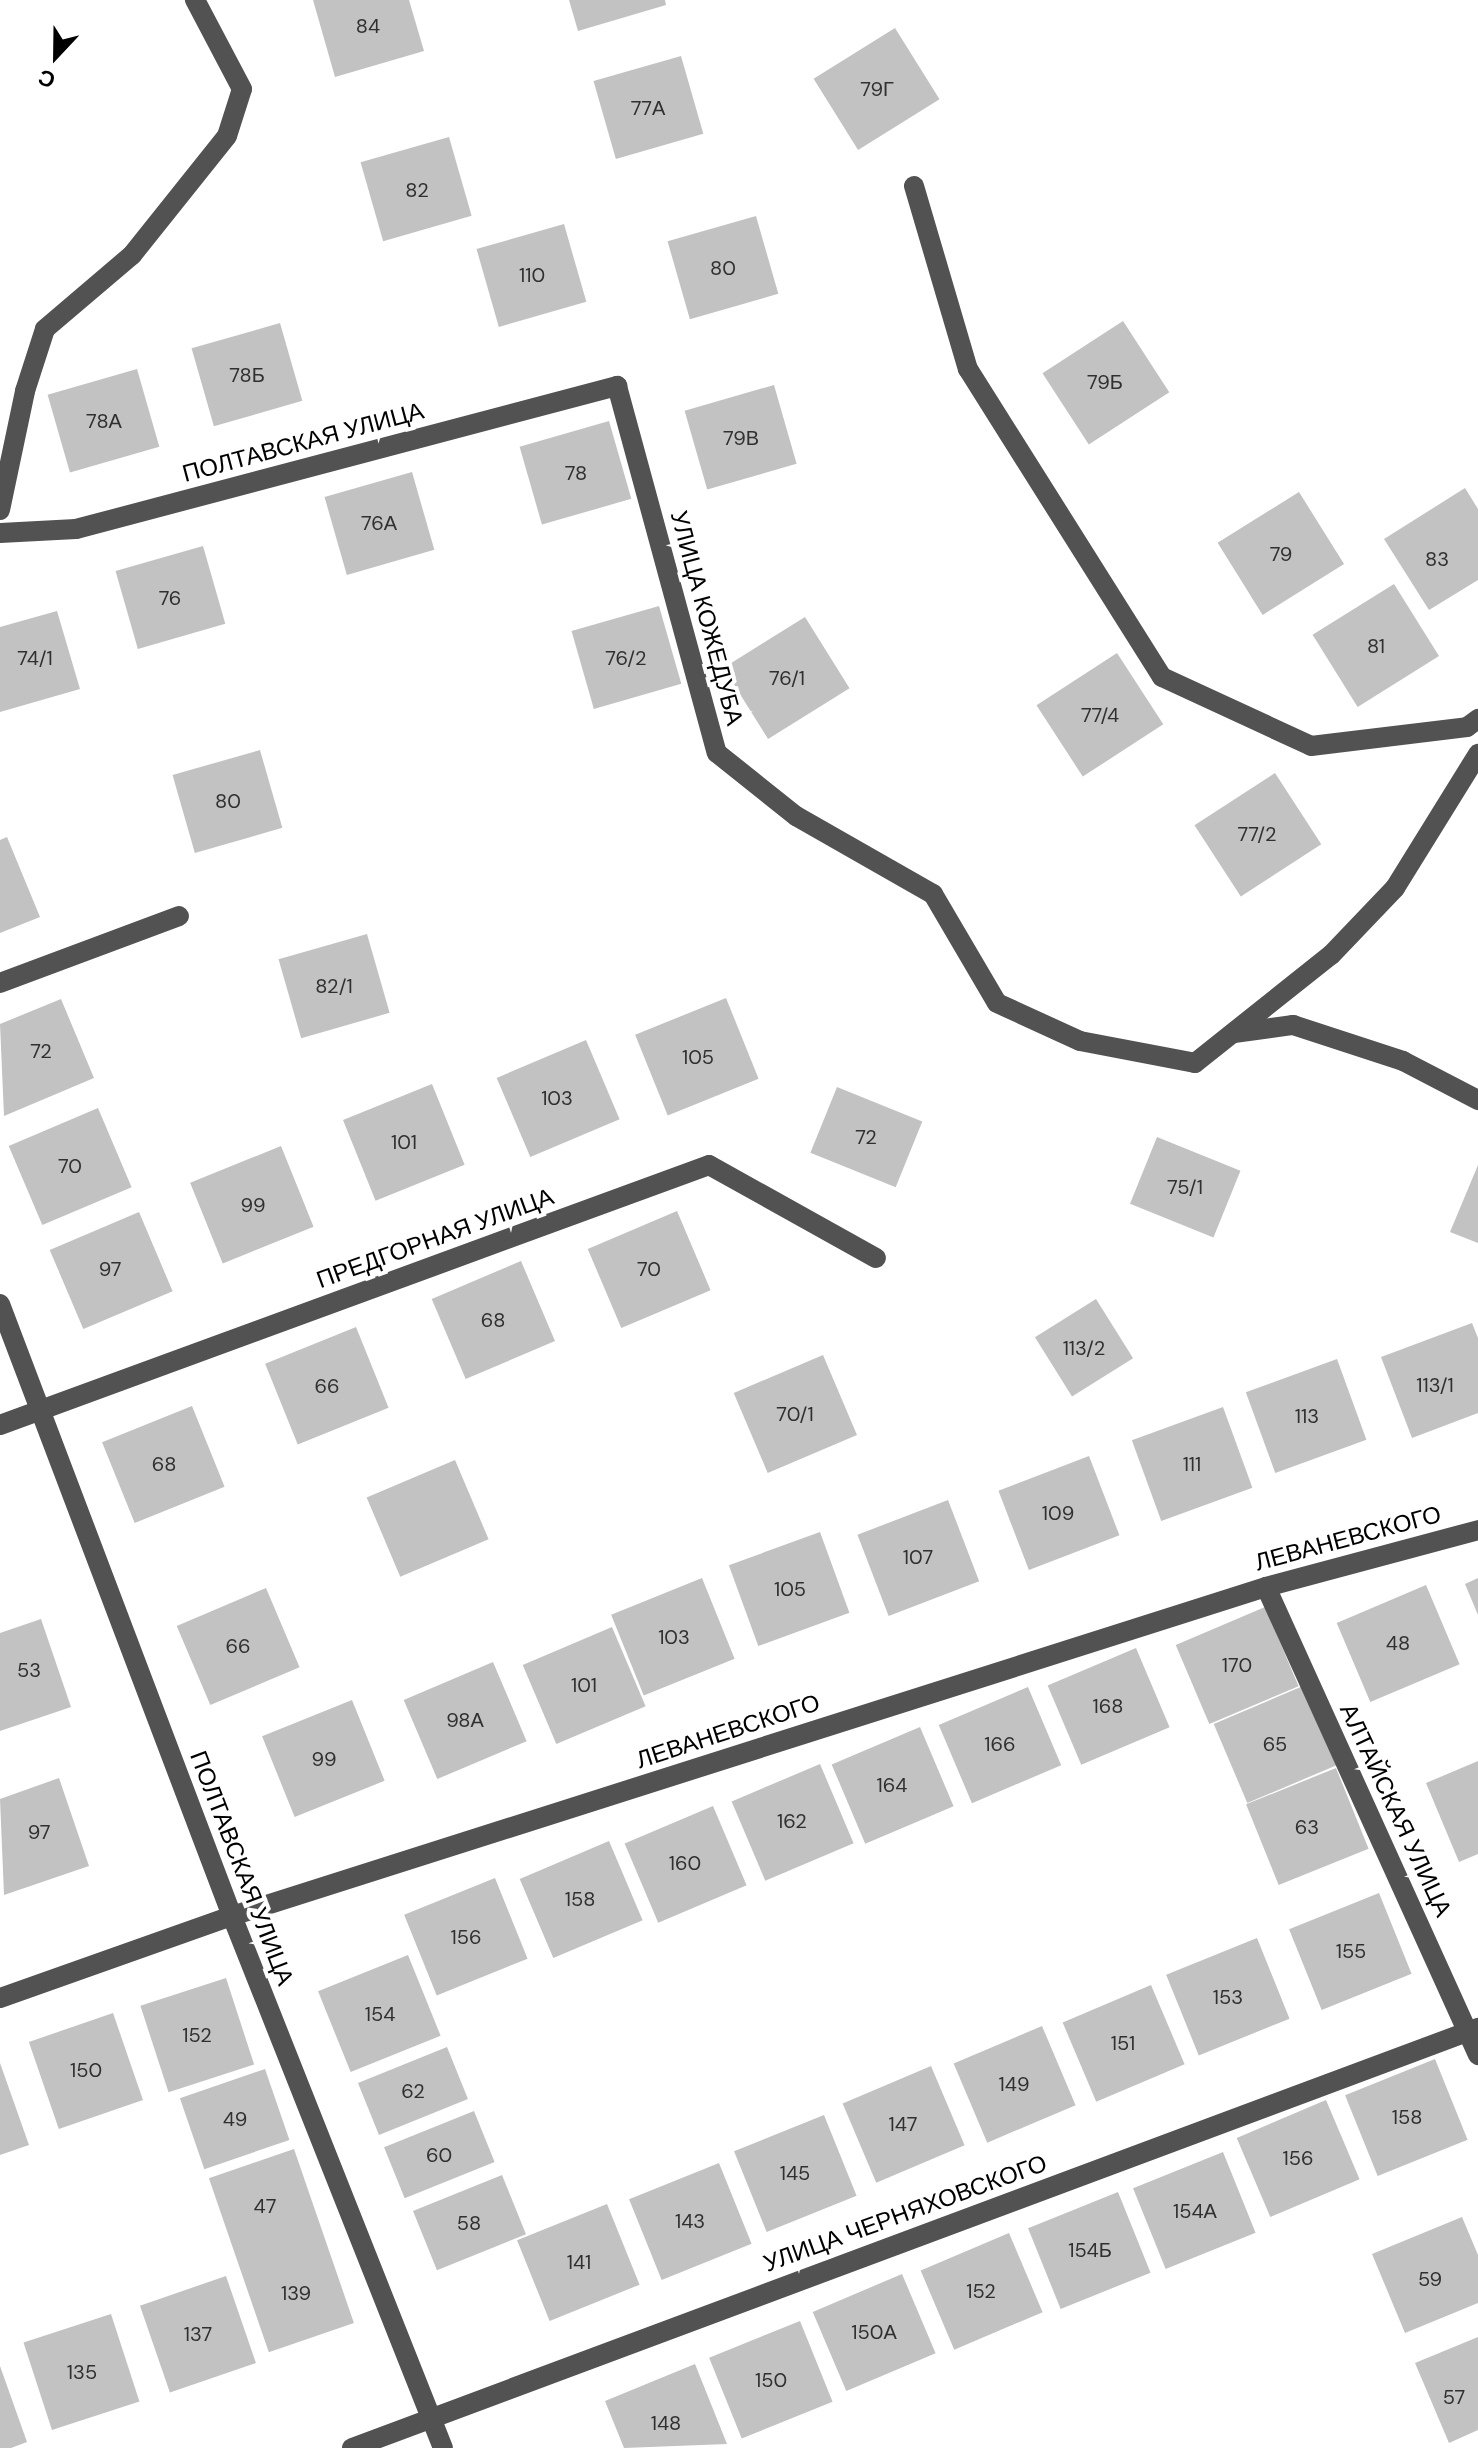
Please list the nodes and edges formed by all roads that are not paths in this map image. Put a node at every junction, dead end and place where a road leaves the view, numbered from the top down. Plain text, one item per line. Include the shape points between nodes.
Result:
1 (195, 0) edge
2 (914, 186) dead end
3 (617, 386) joint
4 (0, 510) edge
5 (0, 533) edge
6 (1478, 719) edge
7 (1478, 754) edge
8 (179, 916) dead end
9 (0, 983) edge
10 (1233, 1033) junction
11 (1478, 1100) edge
12 (876, 1258) dead end
13 (0, 1304) edge
14 (40, 1412) junction
15 (0, 1425) edge
16 (1478, 1530) edge
17 (1266, 1587) junction
18 (232, 1916) junction
19 (0, 1998) edge
20 (1474, 2030) edge
21 (1478, 2055) edge
22 (432, 2416) junction
23 (352, 2448) edge
24 (443, 2448) edge

1 - 4 street via 242,89 227,136 132,255 45,329 25,391
2 - 6 street via 968,369 1162,677 1311,746 1467,727
3 - 5 street, ПОЛТАВСКАЯ УЛИЦА via 76,529
3 - 10 street, УЛИЦА КОЖЕДУБА via 717,753 796,816 933,894 997,1003 1080,1041 1195,1063
7 - 10 street, УЛИЦА КОЖЕДУБА via 1395,888 1331,955
8 - 9 street
10 - 11 street via 1293,1025 1403,1061
12 - 14 street, ПРЕДГОРНАЯ УЛИЦА via 709,1165
13 - 14 street, ПОЛТАВСКАЯ УЛИЦА
14 - 15 street, ПРЕДГОРНАЯ УЛИЦА
14 - 18 street, ПОЛТАВСКАЯ УЛИЦА
16 - 17 street, ЛЕВАНЕВСКОГО
17 - 18 street, ЛЕВАНЕВСКОГО
17 - 20 street, АЛТАЙСКАЯ УЛИЦА
18 - 19 street, ЛЕВАНЕВСКОГО
18 - 22 street, ПОЛТАВСКАЯ УЛИЦА
20 - 21 street, АЛТАЙСКАЯ УЛИЦА
20 - 22 street, УЛИЦА ЧЕРНЯХОВСКОГО
22 - 23 street, УЛИЦА ЧЕРНЯХОВСКОГО
22 - 24 street, ПОЛТАВСКАЯ УЛИЦА

